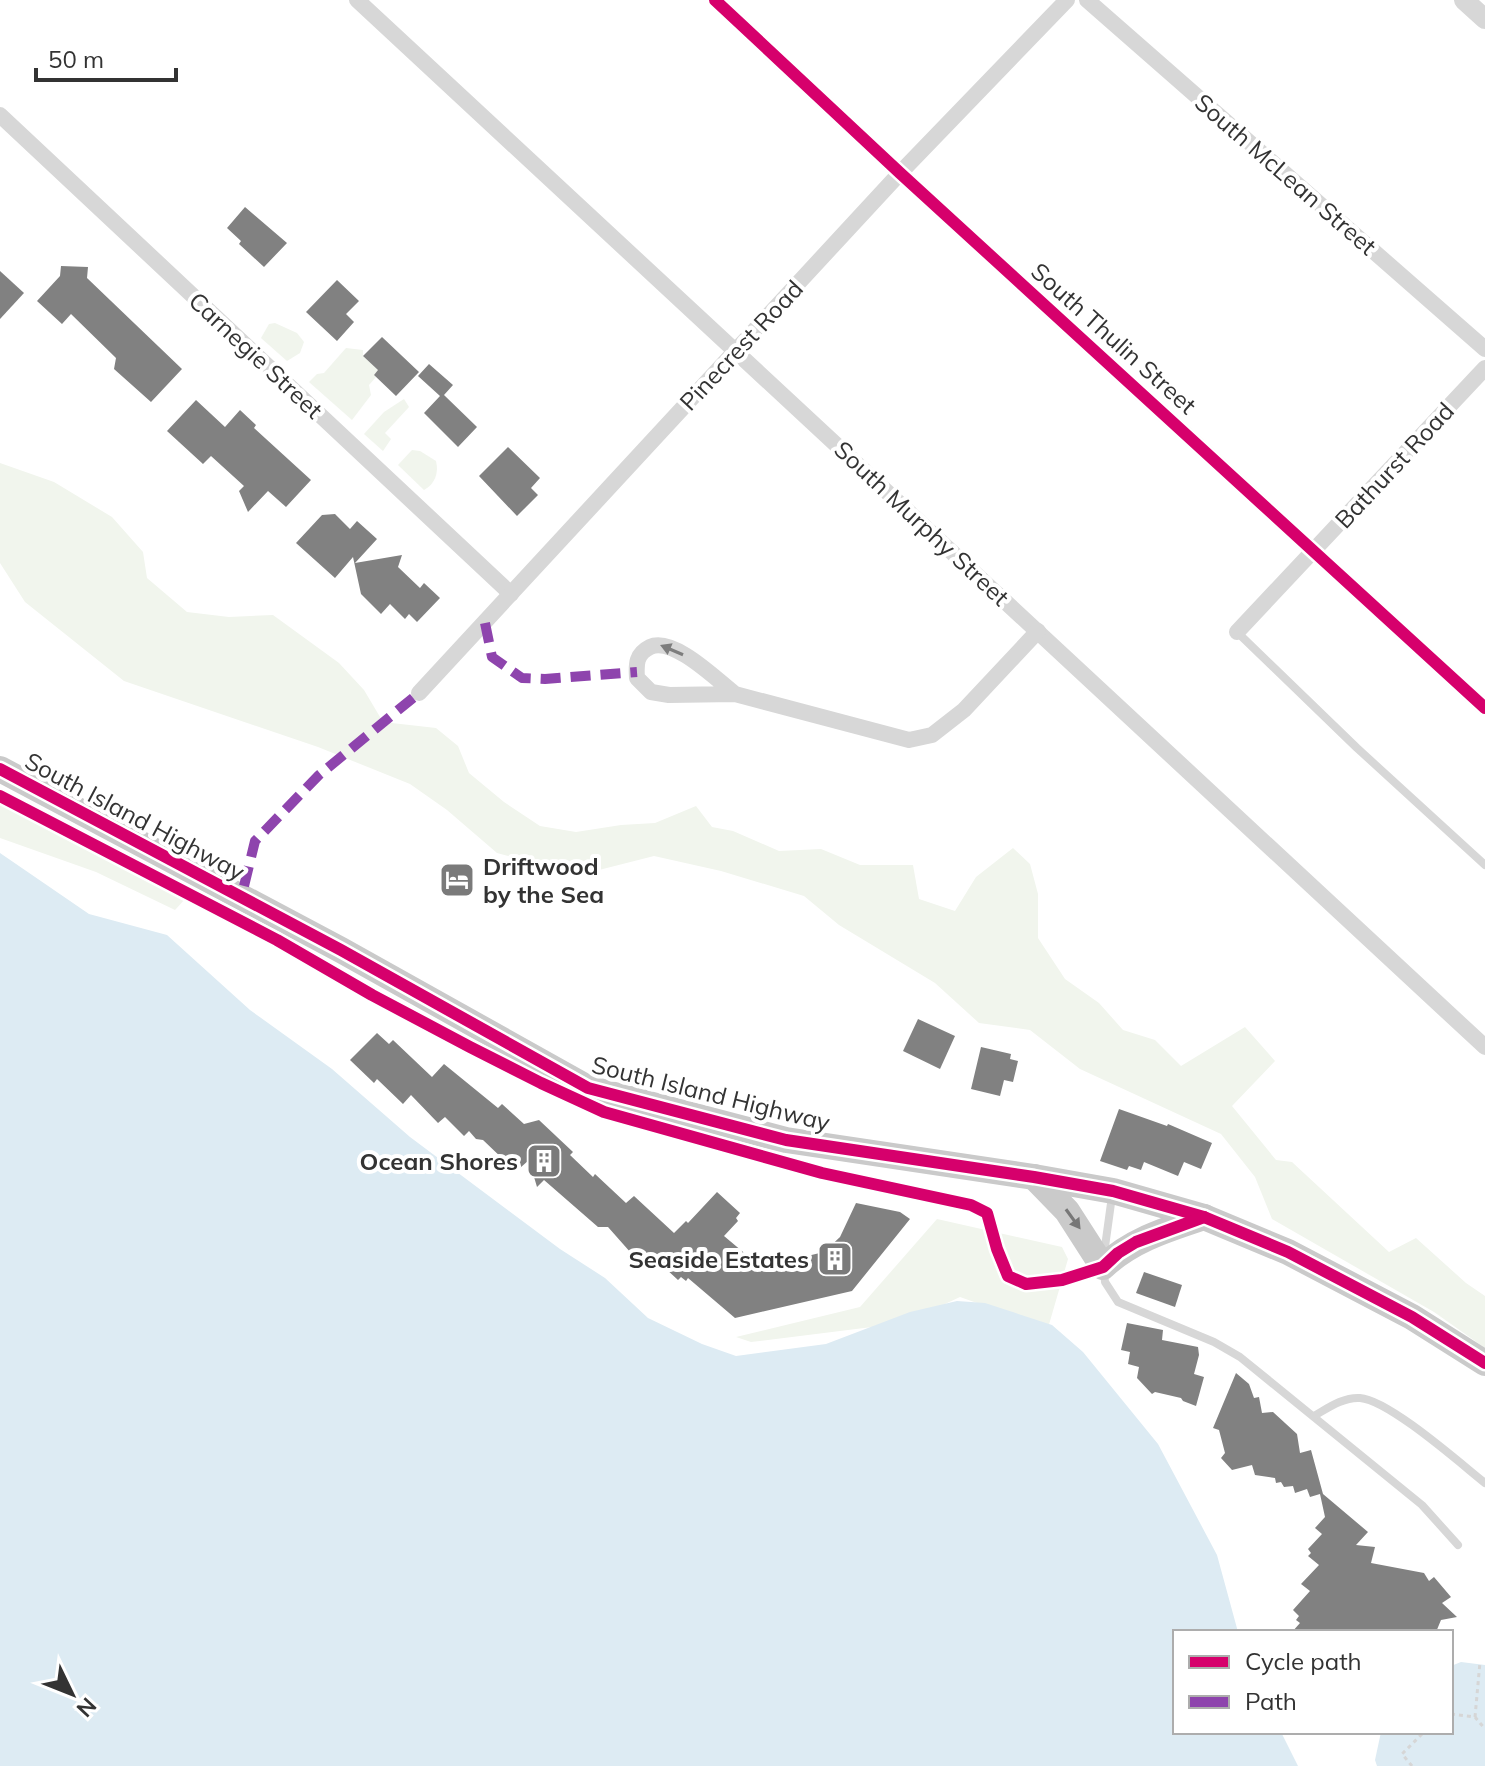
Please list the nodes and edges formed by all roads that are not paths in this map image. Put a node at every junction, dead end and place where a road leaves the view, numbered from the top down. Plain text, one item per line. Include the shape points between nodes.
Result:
1 (357, 0) edge
2 (715, 0) edge
3 (1067, 0) edge
4 (1087, 0) edge
5 (1464, 0) edge
6 (1485, 19) edge
7 (0, 115) edge
8 (900, 173) junction
9 (1485, 349) edge
10 (736, 351) junction
11 (1485, 368) edge
12 (1314, 550) junction
13 (511, 594) junction
14 (1038, 631) junction
15 (1237, 632) joint
16 (419, 693) dead end
17 (735, 694) junction
18 (1485, 708) edge
19 (0, 769) edge
20 (1485, 865) edge
21 (1485, 1047) edge
22 (1034, 1177) junction
23 (1113, 1191) junction
24 (1204, 1217) junction
25 (1103, 1267) junction
26 (1485, 1363) edge
27 (1314, 1416) junction
28 (1485, 1483) edge
29 (1458, 1545) dead end

1 - 10 street, South Murphy Street
2 - 8 street, South Thulin Street
3 - 8 street, Pinecrest Road
4 - 9 street, South McLean Street
5 - 6 street
7 - 13 street, Carnegie Street
8 - 10 street, Pinecrest Road
8 - 12 street, South Thulin Street
10 - 13 street, Pinecrest Road
10 - 14 street, South Murphy Street
11 - 12 street, Bathurst Road
12 - 15 street, Bathurst Road
12 - 18 street, South Thulin Street
13 - 16 street, Pinecrest Road
14 - 17 street via 964,710 932,735 909,740
14 - 21 street, South Murphy Street
15 - 20 lane
17 -> 17 street via 671,646 656,644 642,651 636,662 637,678 651,692
19 - 22 main road, South Island Highway via 588,1088 786,1140
22 - 23 main road, South Island Highway
22 -> 25 main road via 1067,1211
23 - 24 main road, South Island Highway
23 - 25 lane
24 - 25 main road via 1136,1242
24 - 26 main road, South Island Highway via 1288,1252 1412,1317
25 - 27 lane via 1105,1282 1118,1302 1240,1357
27 - 28 lane via 1339,1402 1362,1398 1392,1411
27 - 29 lane via 1422,1505

